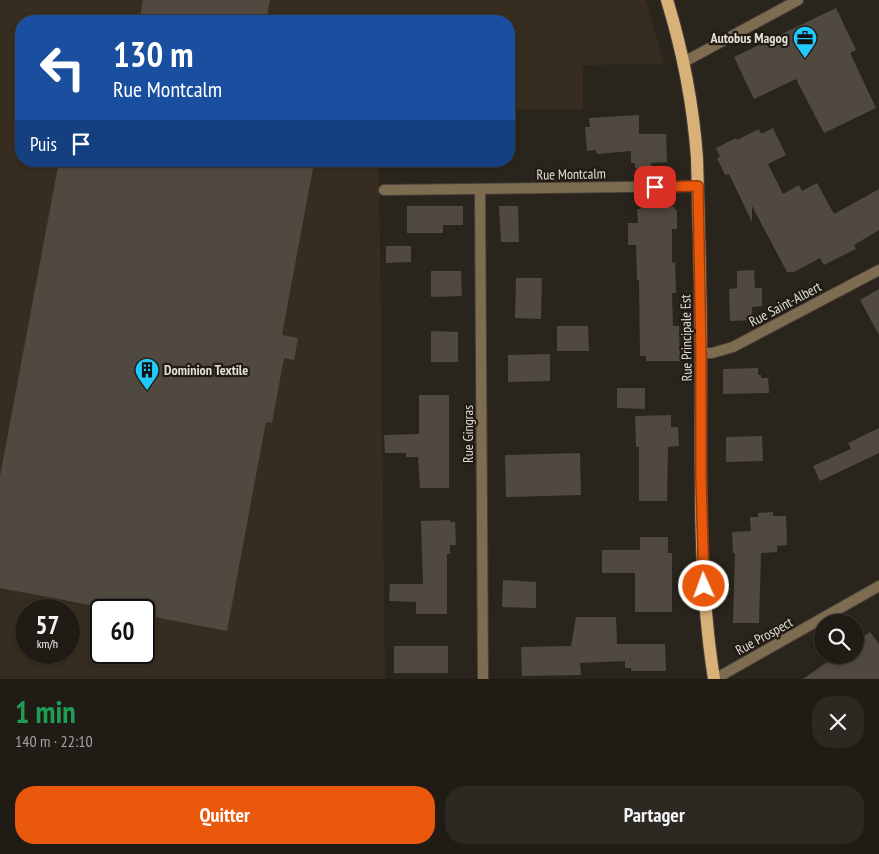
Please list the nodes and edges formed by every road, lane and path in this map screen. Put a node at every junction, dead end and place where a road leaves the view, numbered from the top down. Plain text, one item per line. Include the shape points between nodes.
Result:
1 (667, 0) edge
2 (798, 0) edge
3 (684, 62) junction
4 (698, 186) junction
5 (480, 189) junction
6 (384, 190) dead end
7 (879, 270) edge
8 (701, 353) junction
9 (879, 586) edge
10 (483, 679) edge
11 (715, 679) edge

1 - 3 main road, Rue Principale Est
2 - 3 street
3 - 4 main road, Rue Principale Est via 695,131
4 - 5 street, Rue Montcalm
4 - 8 main road, Rue Principale Est
5 - 6 street, Rue Montcalm
5 - 10 street, Rue Gingras
7 - 8 street, Rue Saint-Albert via 734,348
8 - 11 main road, Rue Principale Est via 703,577
9 - 11 street, Rue Prospect

